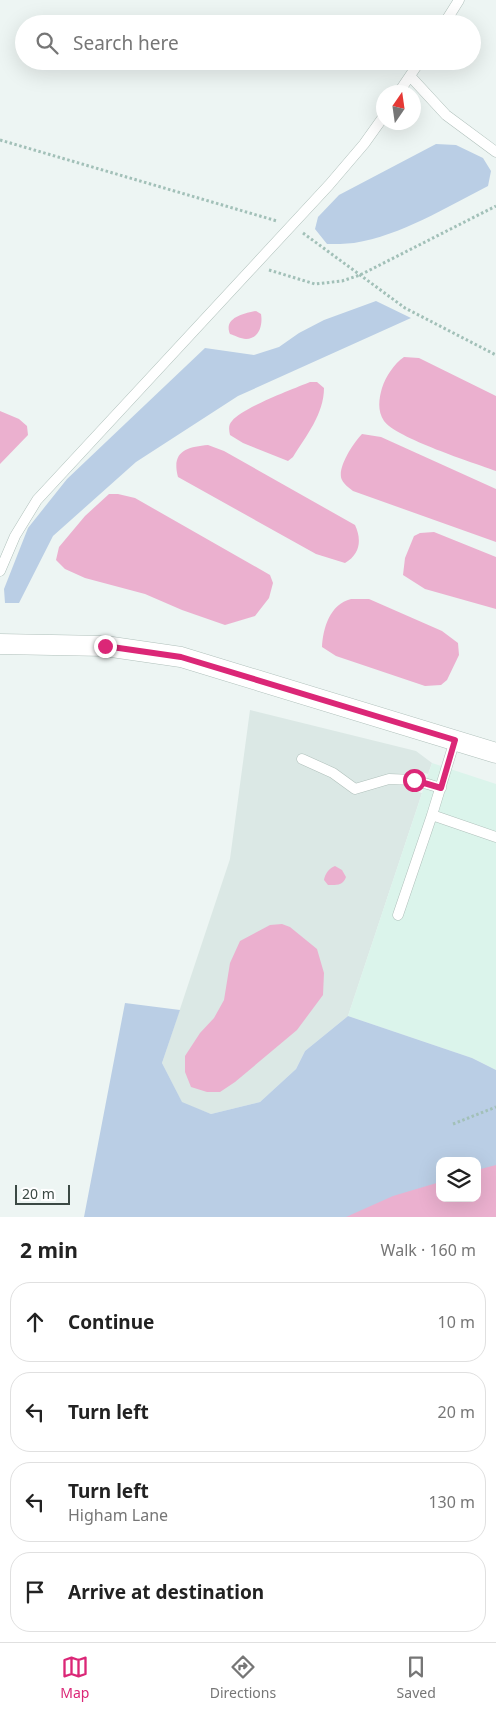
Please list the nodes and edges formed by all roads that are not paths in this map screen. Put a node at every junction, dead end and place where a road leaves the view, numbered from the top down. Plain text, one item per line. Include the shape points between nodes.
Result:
1 (459, 0) edge
2 (450, 15) edge
3 (414, 70) edge
4 (410, 76) junction
5 (404, 85) edge
6 (376, 127) edge
7 (496, 152) edge
8 (0, 571) edge
9 (0, 644) edge
10 (455, 740) junction
11 (496, 753) edge
12 (302, 759) dead end
13 (441, 788) junction
14 (432, 815) junction
15 (496, 837) edge
16 (398, 915) dead end

1 - 2 lane
3 - 4 lane
4 - 5 lane
4 - 7 lane via 446,115
6 - 8 lane via 291,225 37,500 15,536
9 - 10 street via 105,646 181,657
10 - 11 street
10 - 13 lane
12 - 13 lane via 355,789 389,779 414,780
13 - 14 lane
14 - 15 lane
14 - 16 lane

